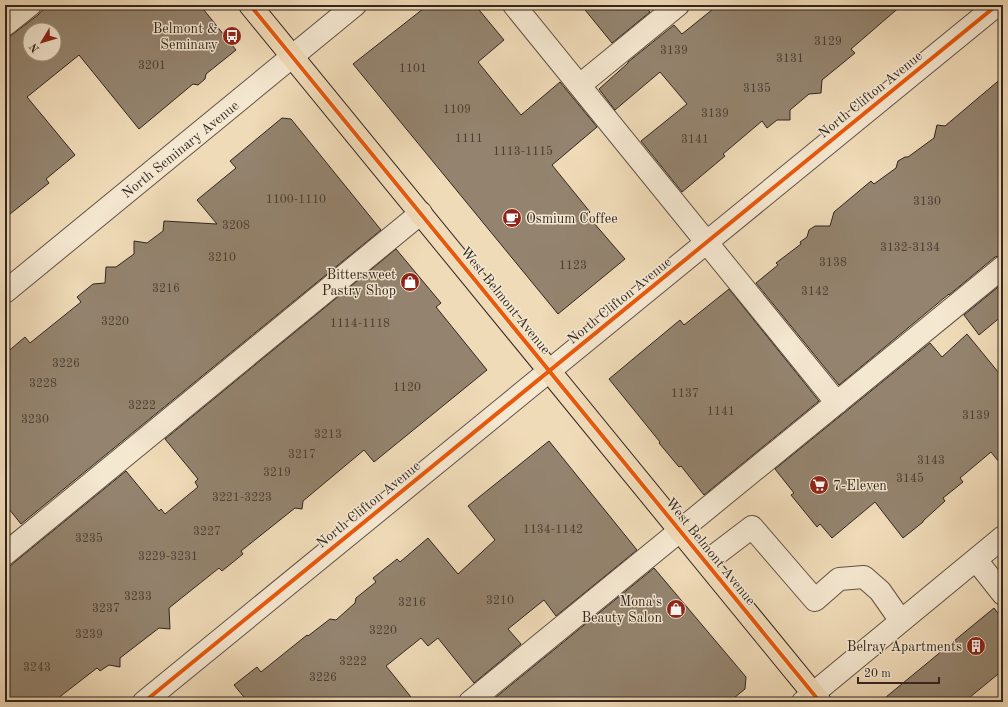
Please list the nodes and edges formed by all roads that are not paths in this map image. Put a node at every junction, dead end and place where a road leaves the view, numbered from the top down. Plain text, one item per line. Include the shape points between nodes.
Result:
1 (250, 5) edge
2 (355, 5) edge
3 (514, 5) edge
4 (678, 5) edge
5 (997, 5) edge
6 (292, 57) junction
7 (580, 85) junction
8 (421, 213) junction
9 (707, 242) junction
10 (1003, 267) edge
11 (5, 292) edge
12 (549, 371) junction
13 (837, 402) junction
14 (680, 531) junction
15 (1003, 537) edge
16 (5, 554) edge
17 (976, 560) junction
18 (706, 562) junction
19 (1003, 594) edge
20 (901, 621) junction
21 (812, 699) edge
22 (144, 702) edge
23 (470, 702) edge

1 - 6 main road, West Belmont Avenue
2 - 6 street, North Seminary Avenue
3 - 7 street
4 - 7 street
5 - 9 street, North Clifton Avenue
6 - 8 main road, West Belmont Avenue
6 - 11 street, North Seminary Avenue
7 - 9 street
8 - 12 main road, West Belmont Avenue
8 - 16 street
9 - 12 street, North Clifton Avenue
9 - 13 street
10 - 13 street
12 - 14 main road, West Belmont Avenue
12 - 22 street, North Clifton Avenue
13 - 14 street
14 - 18 main road, West Belmont Avenue
14 - 23 street
15 - 17 street
17 - 19 street
17 - 20 street
18 - 20 street via 752,527 815,600 839,579 864,577 880,591
18 - 21 main road, West Belmont Avenue
20 - 21 street

